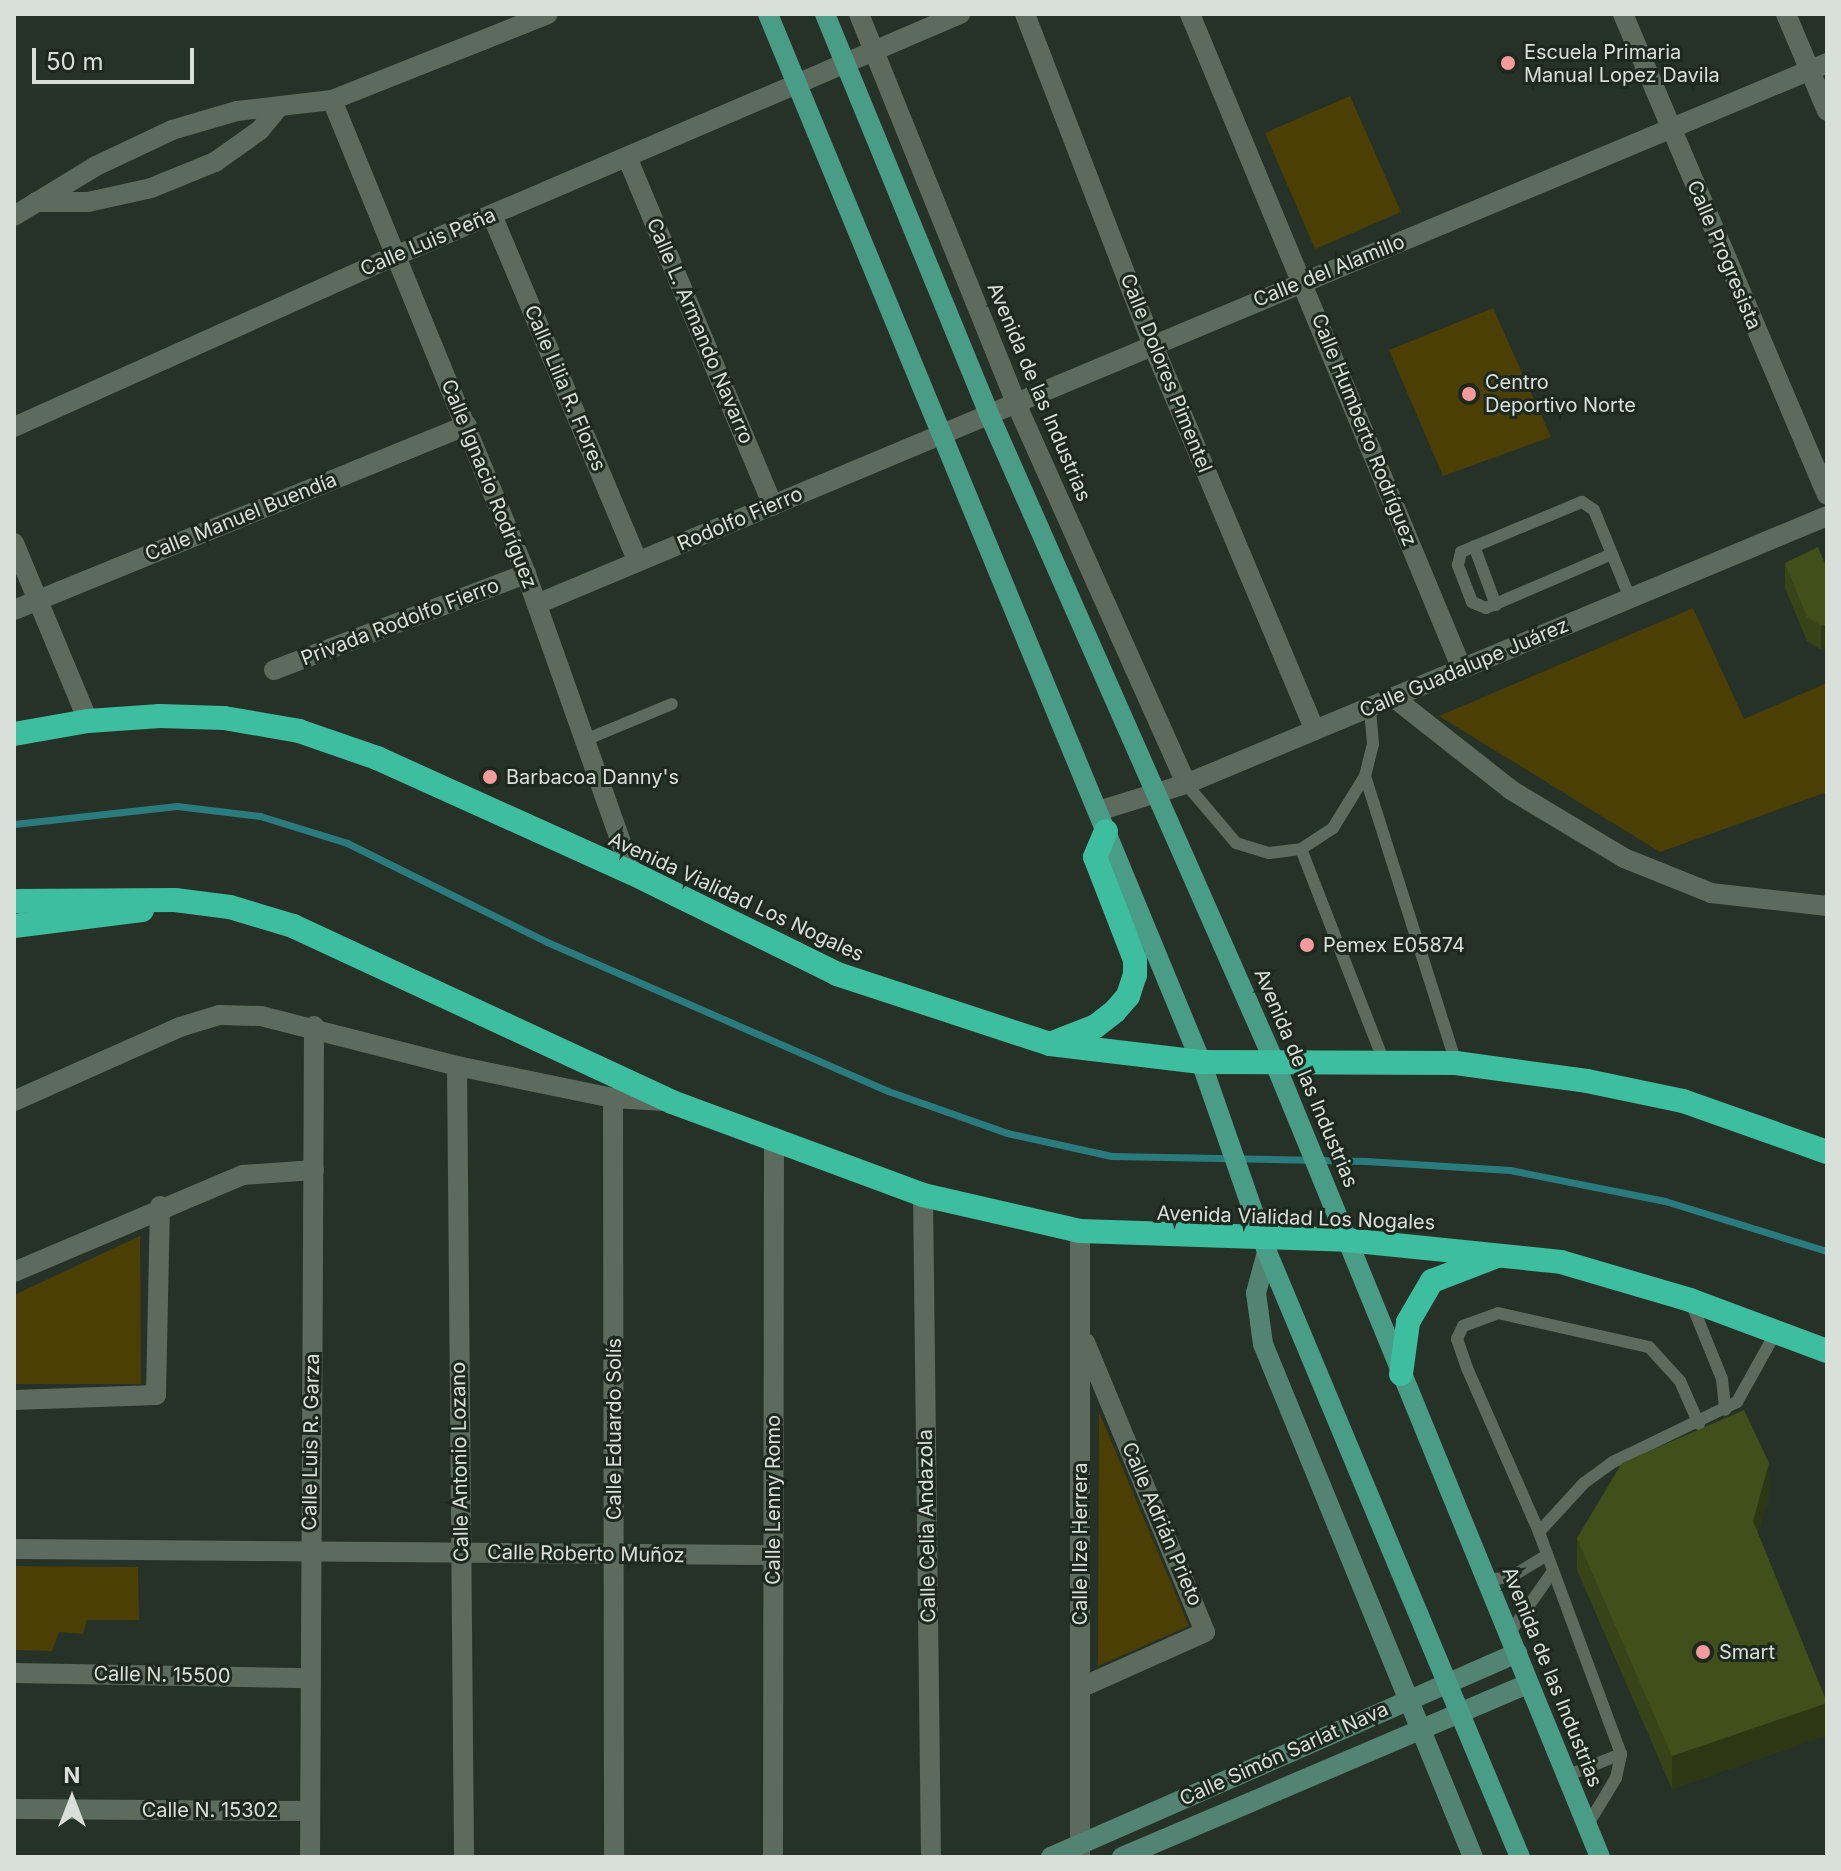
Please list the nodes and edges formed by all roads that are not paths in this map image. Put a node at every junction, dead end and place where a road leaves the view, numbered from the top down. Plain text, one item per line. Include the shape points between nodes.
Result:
1 (548, 14) edge
2 (768, 14) edge
3 (825, 14) edge
4 (859, 14) edge
5 (960, 14) edge
6 (1025, 14) edge
7 (1190, 14) edge
8 (1623, 14) edge
9 (1786, 14) edge
10 (873, 50) junction
11 (845, 63) junction
12 (1818, 67) edge
13 (798, 83) junction
14 (332, 100) junction
15 (278, 108) junction
16 (1827, 111) edge
17 (1670, 128) junction
18 (627, 157) junction
19 (36, 202) junction
20 (492, 215) junction
21 (14, 216) edge
22 (395, 256) junction
23 (1303, 282) junction
24 (1152, 343) junction
25 (1015, 401) junction
26 (988, 412) junction
27 (467, 425) junction
28 (14, 427) edge
29 (942, 433) junction
30 (1827, 495) edge
31 (773, 506) junction
32 (1827, 516) edge
33 (14, 543) edge
34 (1474, 546) junction
35 (1612, 554) junction
36 (638, 562) junction
37 (526, 574) junction
38 (1630, 598) junction
39 (37, 600) junction
40 (537, 604) junction
41 (1496, 605) junction
42 (14, 610) edge
43 (1462, 669) junction
44 (274, 670) dead end
45 (1393, 697) junction
46 (672, 704) dead end
47 (1370, 707) junction
48 (88, 721) junction
49 (1315, 730) junction
50 (14, 734) edge
51 (585, 740) junction
52 (1365, 776) junction
53 (1186, 784) junction
54 (1155, 791) junction
55 (1102, 821) junction
56 (1301, 849) junction
57 (632, 873) junction
58 (175, 900) junction
59 (14, 901) edge
60 (1827, 906) edge
61 (14, 926) edge
62 (314, 1026) junction
63 (1050, 1044) junction
64 (1274, 1061) junction
65 (1201, 1062) junction
66 (1384, 1062) junction
67 (1456, 1063) junction
68 (457, 1066) junction
69 (613, 1098) junction
70 (14, 1101) edge
71 (672, 1102) junction
72 (774, 1143) junction
73 (1827, 1152) edge
74 (314, 1170) junction
75 (923, 1195) junction
76 (160, 1206) junction
77 (1080, 1231) junction
78 (1346, 1240) junction
79 (1265, 1246) junction
80 (1500, 1255) junction
81 (14, 1272) edge
82 (1690, 1300) junction
83 (1776, 1332) junction
84 (1081, 1334) junction
85 (1827, 1351) edge
86 (1401, 1374) junction
87 (14, 1400) edge
88 (1725, 1410) junction
89 (1699, 1424) junction
90 (1539, 1532) junction
91 (14, 1549) edge
92 (310, 1551) junction
93 (461, 1552) junction
94 (614, 1554) junction
95 (773, 1555) junction
96 (1547, 1555) junction
97 (1553, 1571) junction
98 (1487, 1580) junction
99 (1513, 1644) junction
100 (14, 1673) edge
101 (309, 1678) junction
102 (1448, 1681) junction
103 (1528, 1684) junction
104 (1080, 1688) junction
105 (1409, 1699) junction
106 (1462, 1714) junction
107 (1423, 1732) junction
108 (1621, 1754) junction
109 (1566, 1776) junction
110 (14, 1809) edge
111 (310, 1811) junction
112 (1587, 1826) junction
113 (1080, 1850) edge
114 (310, 1857) edge
115 (464, 1857) edge
116 (614, 1857) edge
117 (773, 1857) edge
118 (931, 1857) edge
119 (1051, 1857) edge
120 (1122, 1857) edge
121 (1473, 1857) edge
122 (1520, 1857) edge
123 (1600, 1857) edge

1 - 14 street
2 - 13 main road
3 - 11 main road, Avenida de las Industrias
4 - 10 street, Avenida de las Industrias
5 - 10 street, Calle Luis Peña
6 - 24 street, Calle Dolores Pimentel
7 - 23 street, Calle Humberto Rodríguez
8 - 17 street, Calle Progresista
9 - 12 street
10 - 11 street, Calle Luis Peña
10 - 25 street, Avenida de las Industrias
11 - 13 street, Calle Luis Peña
11 - 26 main road, Avenida de las Industrias
12 - 16 street
12 - 17 street, Calle del Alamillo
13 - 18 street, Calle Luis Peña
13 - 29 main road
14 - 15 street
14 - 22 street, Calle Ignacio Rodríguez
15 - 19 street via 205,118 172,130
15 - 19 street via 260,130 215,162 151,188 88,202
17 - 23 street, Calle del Alamillo
17 - 30 street, Calle Progresista
18 - 20 street, Calle Luis Peña
18 - 31 street, Calle L. Armando Navarro
19 - 21 street
20 - 22 street, Calle Luis Peña
20 - 36 street, Calle Lilia R. Flores
22 - 27 street, Calle Ignacio Rodríguez
22 - 28 street, Calle Luis Peña
23 - 24 street, Calle del Alamillo
23 - 43 street, Calle Humberto Rodríguez
24 - 25 street, Calle del Alamillo
24 - 49 street, Calle Dolores Pimentel
25 - 26 street, Calle del Alamillo
25 - 53 street, Avenida de las Industrias
26 - 29 street
26 - 54 main road, Avenida de las Industrias
27 - 37 street, Calle Ignacio Rodríguez
27 - 39 street, Calle Manuel Buendía
29 - 31 street, Rodolfo Fierro
29 - 55 main road
31 - 36 street, Rodolfo Fierro
32 - 38 street, Calle Guadalupe Juárez
33 - 39 street
34 - 35 lane via 1582,502 1594,510
34 - 41 lane
34 - 41 lane via 1458,558 1472,602
35 - 38 lane
35 - 41 lane
36 - 40 street, Rodolfo Fierro
37 - 40 street, Calle Ignacio Rodríguez
37 - 44 street, Privada Rodolfo Fierro
38 - 43 street, Calle Guadalupe Juárez
39 - 42 street, Calle Manuel Buendía
39 - 48 street
40 - 51 street, Calle Ignacio Rodríguez
43 - 45 street, Calle Guadalupe Juárez
45 - 47 street, Calle Guadalupe Juárez
45 - 60 street via 1511,790 1624,858 1711,893
46 - 51 lane
47 - 49 street, Calle Guadalupe Juárez
47 - 52 lane via 1373,744
48 - 50 highway, Avenida Vialidad Los Nogales
48 - 57 highway, Avenida Vialidad Los Nogales via 224,718 299,731 377,758
49 - 53 street, Calle Guadalupe Juárez
51 - 57 street, Calle Ignacio Rodríguez
52 - 56 lane via 1333,828
52 - 67 lane
53 - 54 street, Calle Guadalupe Juárez
53 - 56 lane via 1236,843 1269,853
54 - 55 street, Calle Guadalupe Juárez
54 - 64 main road, Avenida de las Industrias
55 - 63 highway via 1095,857 1135,960 1135,975 1128,996 1115,1011 1096,1026
55 - 65 main road
56 - 66 lane
57 - 63 highway, Avenida Vialidad Los Nogales via 837,974
58 - 59 highway, Avenida Vialidad Los Nogales
58 - 61 highway via 124,914
58 - 71 highway, Avenida Vialidad Los Nogales via 230,907 293,926
62 - 68 street, Avenida Vialidad Los Nogales
62 - 70 street, Avenida Vialidad Los Nogales via 219,1015 180,1027
62 - 74 street, Calle Luis R. Garza
63 - 65 highway, Avenida Vialidad Los Nogales
64 - 65 highway, Avenida Vialidad Los Nogales
64 - 66 highway, Avenida Vialidad Los Nogales
64 - 78 main road, Avenida de las Industrias
65 - 79 main road
66 - 67 highway, Avenida Vialidad Los Nogales
67 - 73 highway, Avenida Vialidad Los Nogales via 1683,1101
68 - 69 street, Avenida Vialidad Los Nogales
68 - 93 street, Calle Antonio Lozano
69 - 71 street, Avenida Vialidad Los Nogales
69 - 94 street, Calle Eduardo Solís
71 - 72 highway, Avenida Vialidad Los Nogales
72 - 75 highway, Avenida Vialidad Los Nogales
72 - 95 street, Calle Lenny Romo
74 - 76 street via 243,1175
74 - 92 street, Calle Luis R. Garza
75 - 77 highway, Avenida Vialidad Los Nogales
75 - 118 street, Calle Celia Andazola
76 - 81 street
76 - 87 street via 156,1395
77 - 79 highway, Avenida Vialidad Los Nogales
77 - 84 street, Calle Ilze Herrera
78 - 79 highway, Avenida Vialidad Los Nogales
78 - 80 highway, Avenida Vialidad Los Nogales
78 - 86 main road, Avenida de las Industrias
79 - 102 main road
79 - 105 street via 1256,1293 1263,1344
80 - 82 highway, Avenida Vialidad Los Nogales via 1561,1262
80 - 86 highway via 1432,1281 1408,1322
82 - 83 highway, Avenida Vialidad Los Nogales
82 - 88 lane via 1722,1379
83 - 85 highway, Avenida Vialidad Los Nogales
83 - 88 lane via 1742,1398
84 - 104 street, Calle Ilze Herrera
84 - 104 street, Calle Adrián Prieto via 1205,1632
86 - 98 main road, Avenida de las Industrias
88 - 89 lane
89 - 90 lane via 1604,1468
89 - 90 lane via 1680,1381 1649,1347 1498,1313 1463,1326 1457,1339 1467,1368
90 - 96 lane
91 - 92 street, Calle Roberto Muñoz
92 - 93 street, Calle Roberto Muñoz
92 - 101 street, Calle Luis R. Garza
93 - 94 street, Calle Roberto Muñoz
93 - 115 street, Calle Antonio Lozano
94 - 95 street, Calle Roberto Muñoz
94 - 116 street, Calle Eduardo Solís
95 - 117 street, Calle Lenny Romo
96 - 97 lane
96 - 98 lane via 1511,1577
97 - 99 lane
97 - 108 lane
98 - 99 main road, Avenida de las Industrias
99 - 102 street, Calle Simón Sarlat Nava
99 - 103 main road, Avenida de las Industrias
100 - 101 street, Calle N. 15500
101 - 111 street, Calle Luis R. Garza
102 - 105 street, Calle Simón Sarlat Nava
102 - 106 main road
103 - 106 street, Calle Simón Sarlat Nava
103 - 109 main road, Avenida de las Industrias
104 - 113 street, Calle Ilze Herrera
105 - 107 street
105 - 113 street, Calle Simón Sarlat Nava
106 - 107 street, Calle Simón Sarlat Nava
106 - 122 main road
107 - 120 street, Calle Simón Sarlat Nava
107 - 121 street
108 - 109 lane
108 - 112 lane via 1616,1778
109 - 112 main road, Avenida de las Industrias
110 - 111 street, Calle N. 15302
111 - 114 street, Calle Luis R. Garza
112 - 123 main road, Avenida de las Industrias
113 - 119 street, Calle Simón Sarlat Nava

